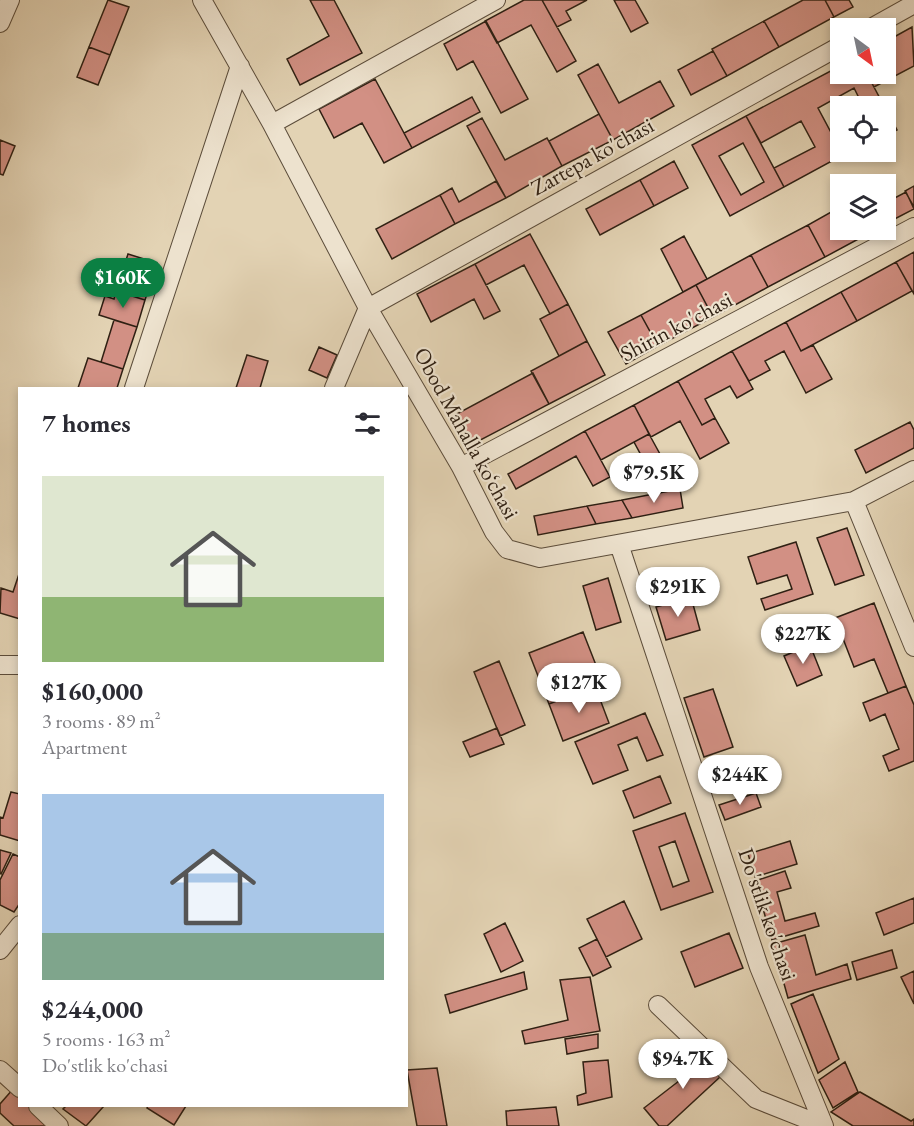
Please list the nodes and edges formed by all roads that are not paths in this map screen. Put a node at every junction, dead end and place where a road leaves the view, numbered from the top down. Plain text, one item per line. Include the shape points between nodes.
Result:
1 (10, 0) edge
2 (202, 0) edge
3 (496, 0) edge
4 (914, 4) edge
5 (889, 18) edge
6 (0, 23) edge
7 (830, 52) edge
8 (240, 66) junction
9 (272, 124) junction
10 (914, 227) edge
11 (368, 308) junction
12 (134, 387) edge
13 (334, 387) edge
14 (461, 467) junction
15 (914, 470) edge
16 (854, 501) junction
17 (619, 544) junction
18 (914, 647) edge
19 (0, 665) edge
20 (18, 665) edge
21 (18, 927) edge
22 (0, 950) edge
23 (658, 1005) dead end
24 (0, 1070) edge
25 (18, 1086) edge
26 (39, 1107) edge
27 (59, 1126) edge
28 (824, 1126) edge

1 - 6 street
2 - 8 street, Obod Mahalla ko‘chasi
3 - 9 street
4 - 5 street
7 - 11 street, Zartepa ko'chasi
8 - 9 street, Obod Mahalla ko‘chasi
8 - 12 street
9 - 11 street, Obod Mahalla ko‘chasi
10 - 14 street, Shirin ko'chasi
11 - 13 street
11 - 14 street, Obod Mahalla ko‘chasi
14 - 17 street, Obod Mahalla ko‘chasi via 494,532 507,549 540,558
15 - 16 street, Obod Mahalla ko‘chasi
16 - 17 street, Obod Mahalla ko‘chasi
16 - 18 street
17 - 28 street, Do'stlik ko'chasi via 759,967
19 - 20 street
21 - 22 street
23 - 28 street via 756,1099
24 - 25 street
26 - 27 street

